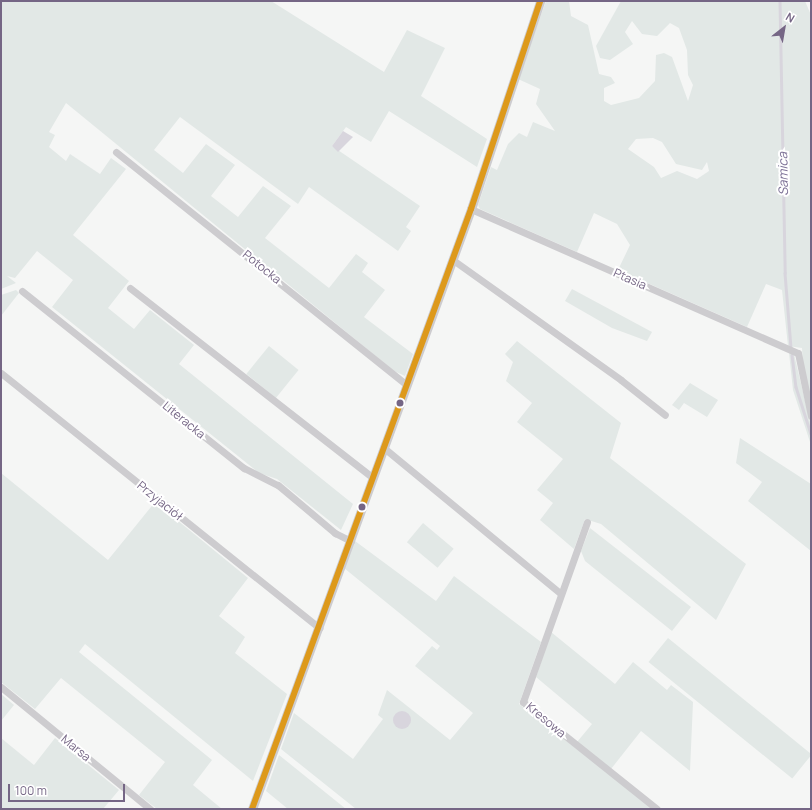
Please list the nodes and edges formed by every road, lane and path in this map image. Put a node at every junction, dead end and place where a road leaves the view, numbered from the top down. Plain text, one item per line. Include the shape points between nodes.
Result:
1 (540, 1) edge
2 (116, 152) dead end
3 (471, 209) junction
4 (453, 260) junction
5 (130, 288) dead end
6 (22, 291) dead end
7 (1, 373) edge
8 (407, 385) junction
9 (665, 415) dead end
10 (811, 416) edge
11 (384, 448) junction
12 (373, 478) junction
13 (587, 522) dead end
14 (351, 541) junction
15 (561, 594) junction
16 (319, 628) junction
17 (1, 687) edge
18 (150, 809) edge
19 (252, 809) edge
20 (657, 809) edge

1 - 3 street
2 - 8 street, Potocka
3 - 4 street
3 - 10 street, Ptasia via 798,353
4 - 8 street
4 - 9 street via 621,380
5 - 12 street
6 - 14 street, Literacka via 244,468 278,485 335,533
7 - 16 street, Przyjaciół
8 - 11 street
11 - 12 street
11 - 15 street
12 - 14 street
13 - 15 street, Kresowa
14 - 16 street
15 - 20 street, Kresowa via 523,702
16 - 19 street
17 - 18 street, Marsa

